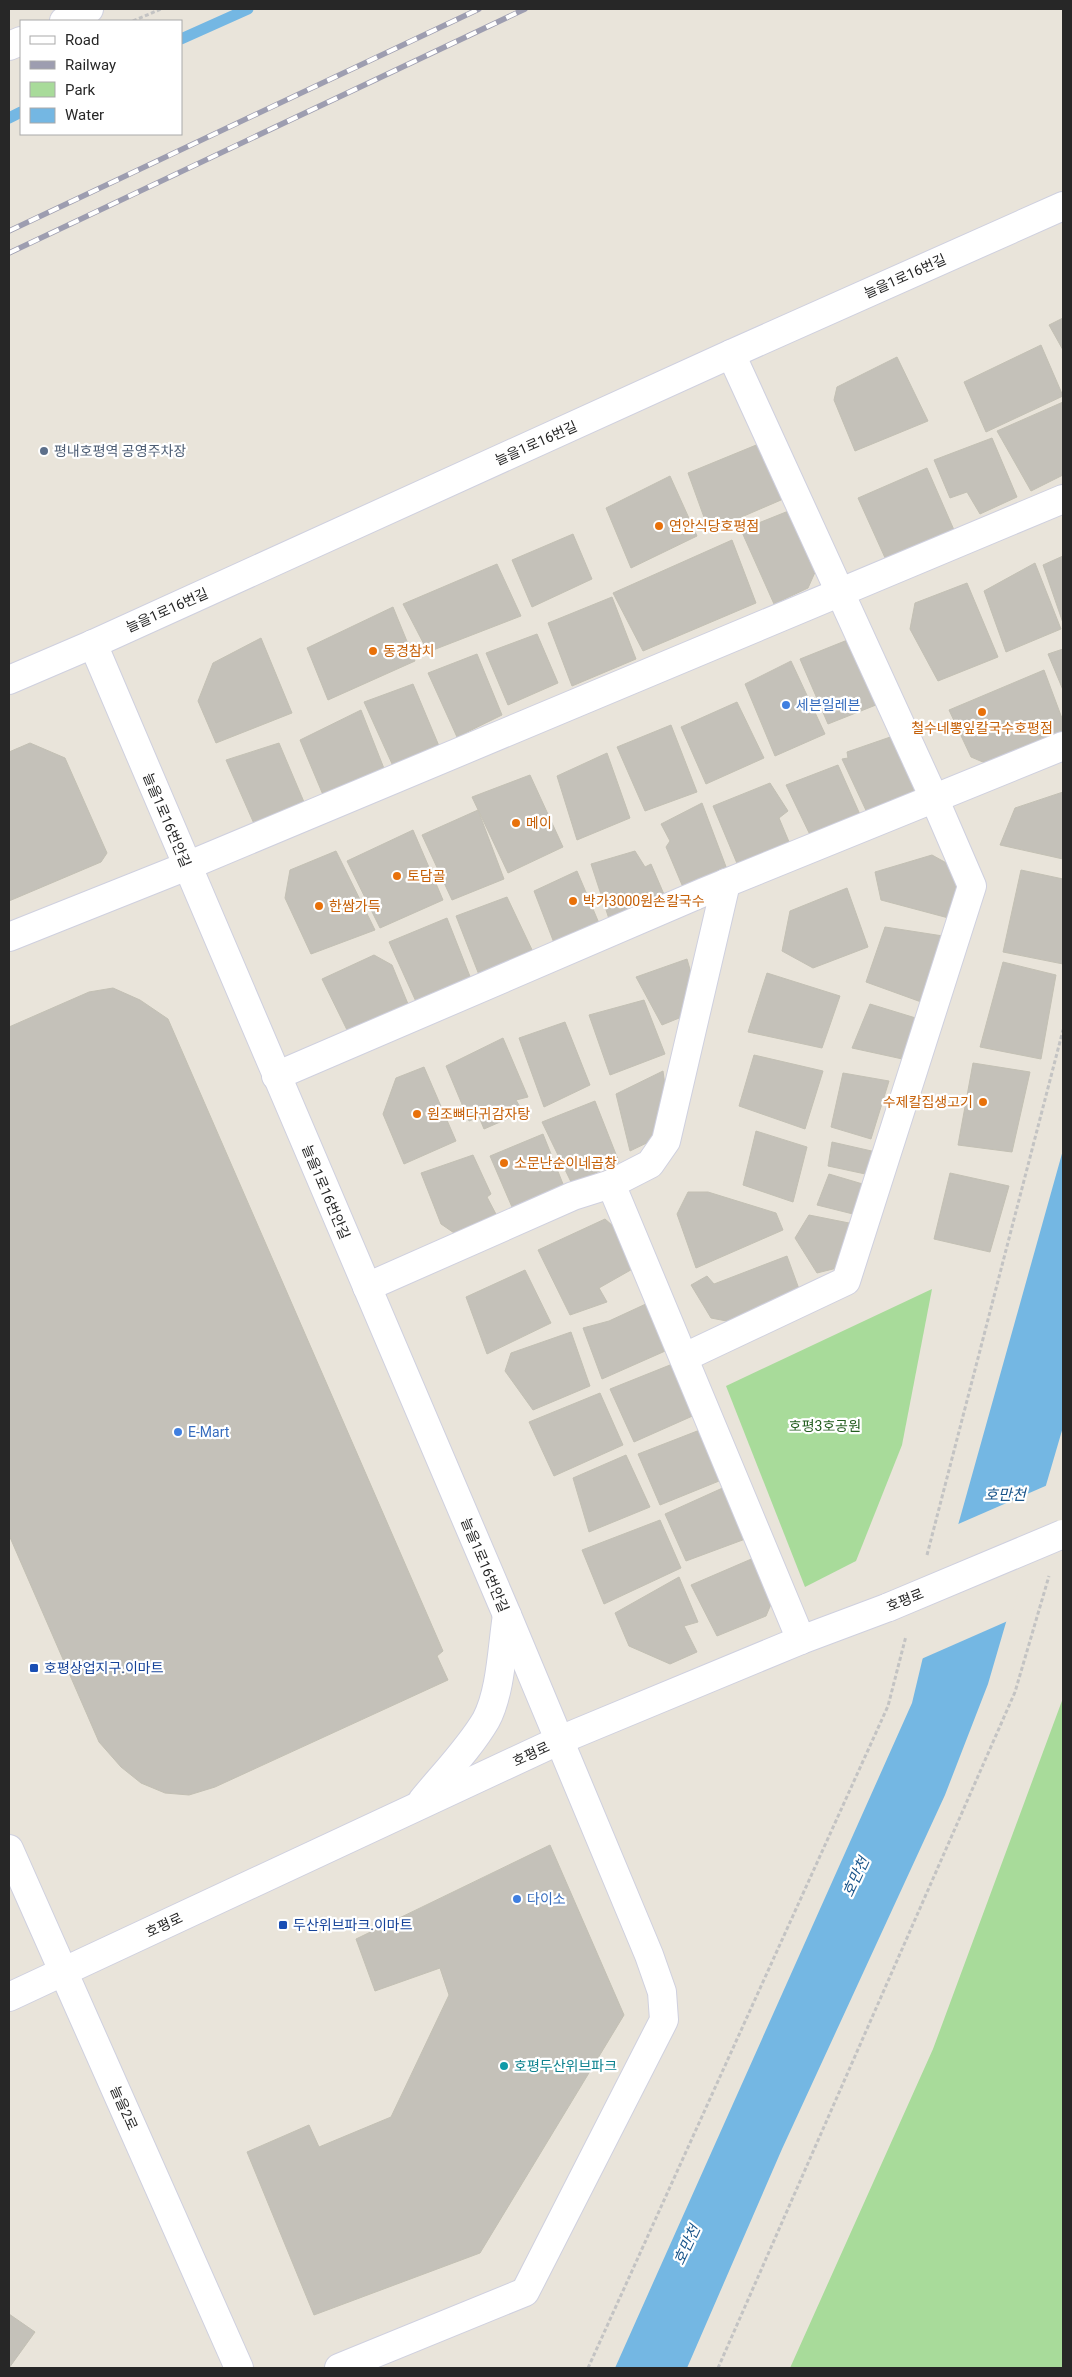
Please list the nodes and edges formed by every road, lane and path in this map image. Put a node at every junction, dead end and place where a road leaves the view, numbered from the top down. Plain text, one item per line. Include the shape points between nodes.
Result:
1 (89, 9) edge
2 (161, 9) edge
3 (66, 20) edge
4 (135, 20) edge
5 (1063, 206) edge
6 (731, 354) junction
7 (1063, 499) edge
8 (842, 594) junction
9 (92, 644) junction
10 (9, 680) edge
11 (1063, 746) edge
12 (934, 798) junction
13 (187, 866) junction
14 (726, 883) junction
15 (9, 937) edge
16 (1063, 1030) edge
17 (276, 1076) junction
18 (611, 1184) junction
19 (367, 1287) junction
20 (685, 1357) junction
21 (1063, 1534) edge
22 (925, 1561) dead end
23 (1050, 1572) dead end
24 (507, 1615) junction
25 (908, 1629) dead end
26 (801, 1640) junction
27 (560, 1740) junction
28 (417, 1807) junction
29 (9, 1848) edge
30 (63, 1972) junction
31 (9, 1997) edge
32 (239, 2368) edge
33 (339, 2368) edge
34 (588, 2368) edge
35 (718, 2368) edge

1 - 3 street
2 - 4 path
5 - 6 street, 늘을1로16번길
6 - 8 street
6 - 9 street, 늘을1로16번길
7 - 8 street
8 - 12 street
8 - 13 street
9 - 10 street, 늘을1로16번길
9 - 13 street, 늘을1로16번안길
11 - 12 street
12 - 14 street
12 - 20 street via 972,886 846,1281
13 - 15 street
13 - 17 street, 늘을1로16번안길
14 - 17 street
14 - 18 street via 666,1141 650,1164
16 - 22 path
17 - 19 street, 늘을1로16번안길
18 - 19 street via 573,1196
18 - 20 street
19 - 24 street, 늘을1로16번안길
20 - 26 street
21 - 26 street, 호평로, bridge
23 - 35 path via 1015,1692
24 - 27 street, 늘을1로16번안길
24 - 28 street via 495,1696 486,1719
25 - 34 path via 888,1706
26 - 27 street, 호평로
27 - 28 street, 호평로
27 - 33 street, 늘을1로16번안길 via 649,1954 662,1992 664,2020 525,2292
28 - 30 street, 호평로
29 - 30 street, 늘을2로
30 - 31 street, 호평로
30 - 32 street, 늘을2로

